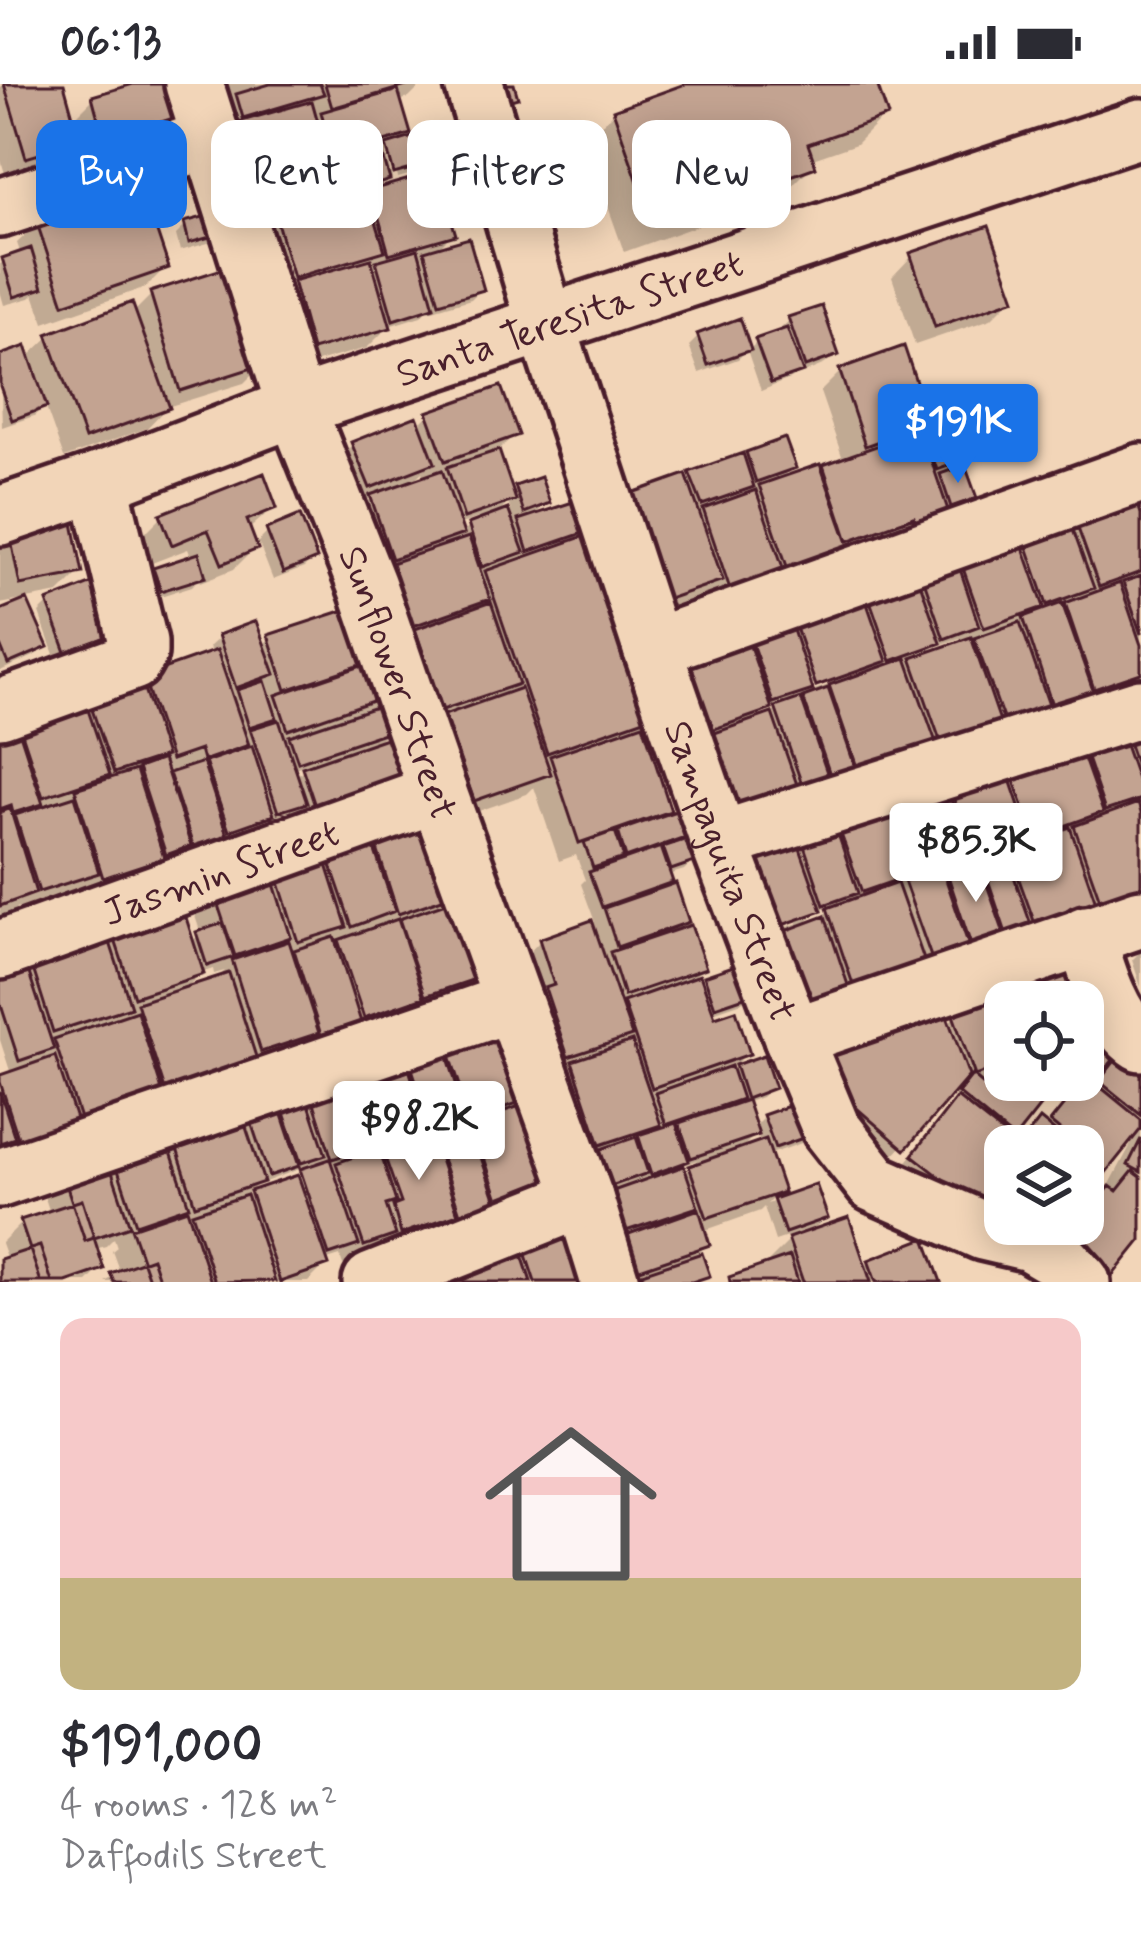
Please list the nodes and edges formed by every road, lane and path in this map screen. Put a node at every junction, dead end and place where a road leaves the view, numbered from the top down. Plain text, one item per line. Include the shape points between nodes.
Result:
1 (194, 84) edge
2 (473, 84) edge
3 (1141, 128) edge
4 (211, 132) edge
5 (211, 139) edge
6 (0, 208) edge
7 (241, 228) edge
8 (546, 324) junction
9 (296, 407) junction
10 (1141, 473) edge
11 (99, 482) junction
12 (0, 516) edge
13 (652, 648) junction
14 (1141, 708) edge
15 (0, 709) edge
16 (438, 793) junction
17 (719, 842) junction
18 (1141, 917) edge
19 (1086, 935) junction
20 (0, 950) edge
21 (513, 1002) junction
22 (793, 1037) junction
23 (1141, 1042) edge
24 (0, 1178) edge
25 (584, 1198) junction
26 (372, 1282) edge
27 (610, 1282) edge
28 (1081, 1282) edge

1 - 4 street, Sunflower Street
2 - 8 street, Sampaguita Street
3 - 8 street, Santa Teresita Street
5 - 6 street
7 - 9 street, Sunflower Street
8 - 9 street, Santa Teresita Street
8 - 13 street, Sampaguita Street
9 - 11 street, Santa Teresita Street
9 - 16 street, Sunflower Street
10 - 13 street
11 - 12 street, Santa Teresita Street
11 - 15 street via 138,652 133,661
13 - 17 street, Sampaguita Street
14 - 17 street
16 - 20 street, Jasmin Street
16 - 21 street, Sunflower Street
17 - 22 street, Sampaguita Street
18 - 19 street
19 - 22 street
19 - 23 street via 1101,985
21 - 24 street
21 - 25 street, Sunflower Street
22 - 28 street, Sampaguita Street via 831,1128 874,1183 983,1231 1030,1242
25 - 26 street
25 - 27 street, Sunflower Street

